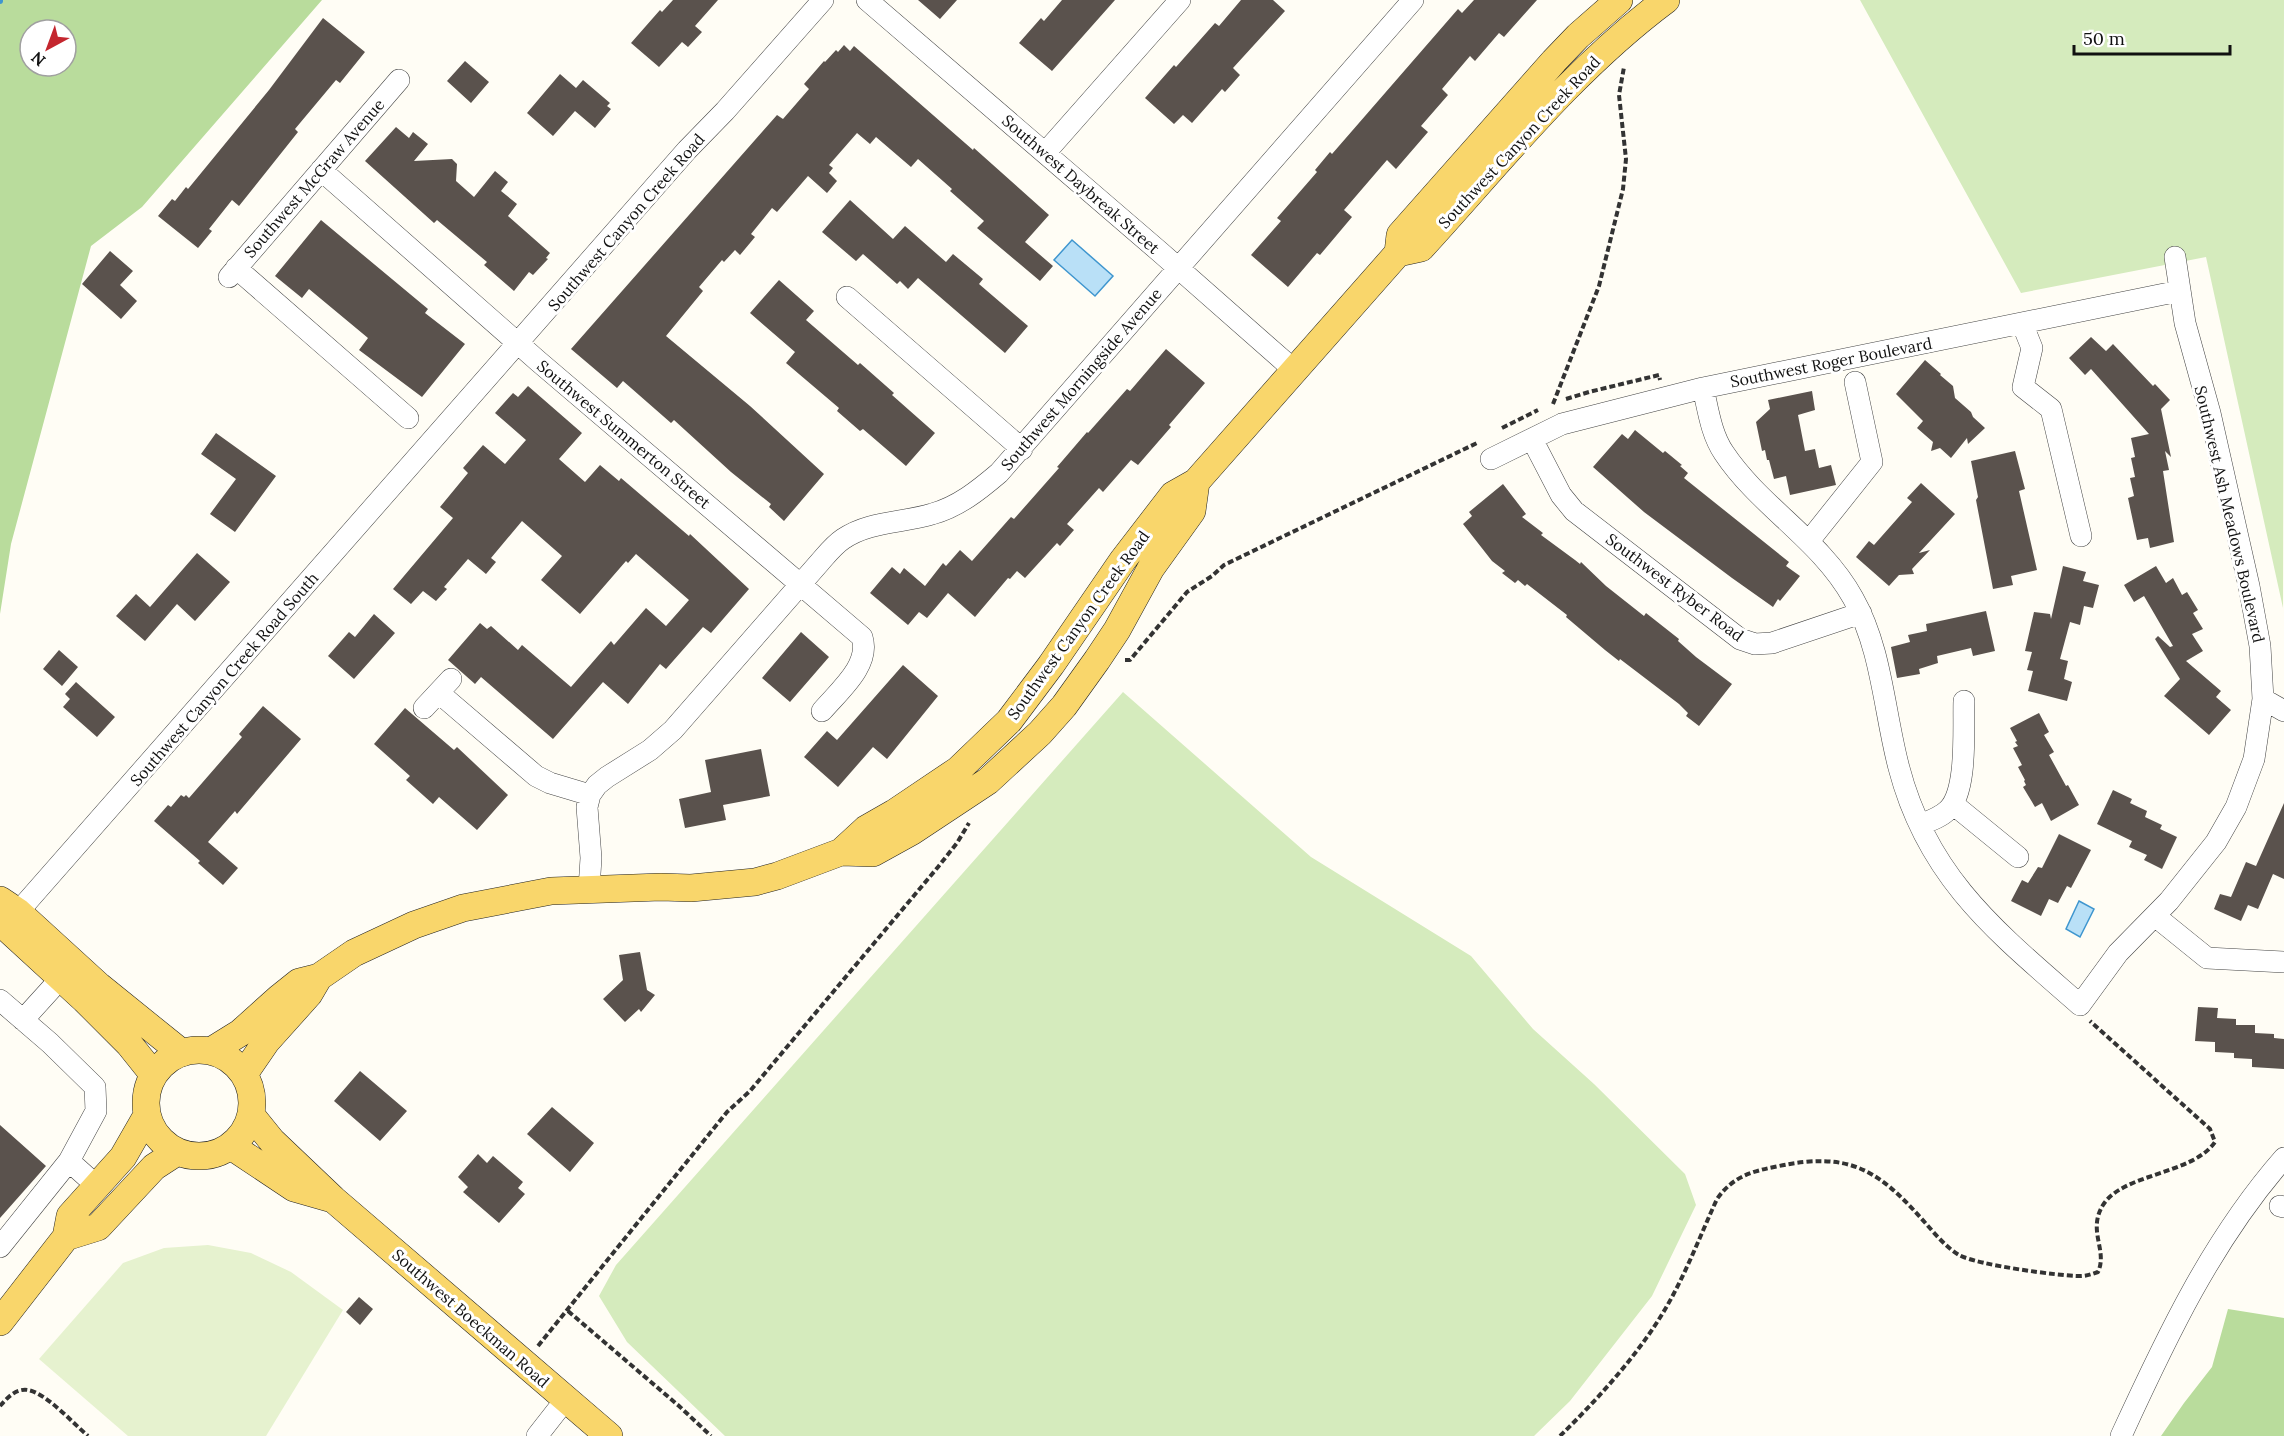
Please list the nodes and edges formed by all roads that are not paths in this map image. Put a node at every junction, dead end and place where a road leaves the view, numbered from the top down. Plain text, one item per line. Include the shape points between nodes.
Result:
1 (823, 0) edge
2 (867, 0) edge
3 (1180, 0) edge
4 (1413, 0) edge
5 (1619, 0) edge
6 (1666, 0) edge
7 (399, 80) dead end
8 (1045, 153) junction
9 (321, 170) junction
10 (1398, 253) junction
11 (2175, 257) dead end
12 (1178, 267) junction
13 (2179, 291) junction
14 (847, 297) dead end
15 (2022, 323) junction
16 (519, 343) junction
17 (1294, 370) junction
18 (1855, 382) dead end
19 (1703, 388) junction
20 (408, 418) dead end
21 (1532, 439) junction
22 (430, 445) joint
23 (1022, 449) junction
24 (1491, 459) dead end
25 (1196, 482) junction
26 (2081, 536) dead end
27 (1809, 541) junction
28 (801, 584) junction
29 (1861, 613) junction
30 (2263, 699) junction
31 (1964, 701) dead end
32 (424, 708) dead end
33 (822, 711) dead end
34 (2284, 711) edge
35 (590, 795) junction
36 (1953, 804) junction
37 (1920, 825) junction
38 (841, 852) junction
39 (2018, 856) dead end
40 (589, 890) junction
41 (6, 911) edge
42 (2155, 916) junction
43 (2284, 962) edge
44 (319, 977) junction
45 (61, 978) junction
46 (0, 1000) edge
47 (23, 1020) junction
48 (211, 1051) junction
49 (182, 1053) junction
50 (153, 1074) junction
51 (244, 1074) junction
52 (251, 1115) junction
53 (147, 1117) junction
54 (231, 1146) junction
55 (177, 1152) junction
56 (2284, 1158) edge
57 (69, 1161) junction
58 (98, 1187) junction
59 (333, 1199) junction
60 (66, 1237) junction
61 (0, 1246) edge
62 (0, 1322) edge
63 (566, 1399) junction
64 (537, 1436) edge
65 (609, 1436) edge
66 (2121, 1436) edge

1 - 16 street, Southwest Canyon Creek Road
2 - 8 street, Southwest Daybreak Street
3 - 8 street
4 - 12 street, Southwest Morningside Avenue
5 - 10 main road, Southwest Canyon Creek Road via 1578,36 1400,235
6 - 10 main road, Southwest Canyon Creek Road via 1575,78 1421,248
7 - 9 street, Southwest McGraw Avenue
8 - 12 street, Southwest Daybreak Street
9 - 16 street, Southwest Summerton Street
9 - 20 street, Southwest McGraw Avenue via 232,273
10 - 17 main road, Southwest Canyon Creek Road
11 - 13 street, Southwest Ash Meadows Boulevard
12 - 17 street, Southwest Daybreak Street
12 - 23 street, Southwest Morningside Avenue
13 - 15 street, Southwest Roger Boulevard
13 - 30 street, Southwest Ash Meadows Boulevard via 2248,586 2260,646
14 - 23 street
15 - 19 street, Southwest Roger Boulevard
15 - 26 street via 2032,348 2023,387 2051,409
16 - 22 street, Southwest Canyon Creek Road
16 - 28 street, Southwest Summerton Street
17 - 25 main road, Southwest Canyon Creek Road
18 - 27 street via 1872,462
19 - 21 street, Southwest Roger Boulevard via 1562,424
19 - 27 street via 1723,452 1744,480
21 - 24 street, Southwest Roger Boulevard
21 - 29 street, Southwest Ryber Road via 1561,495 1574,511 1740,639 1755,644 1772,643
22 - 41 street, Southwest Canyon Creek Road South
23 - 28 street, Southwest Morningside Avenue via 999,473 959,503 933,514 872,525 844,538
25 - 38 main road, Southwest Canyon Creek Road via 1173,495 1009,722 958,770 866,829
25 - 38 main road, Southwest Canyon Creek Road via 1192,511 1151,568 1097,660 1040,733 966,797 911,832 873,853
27 - 29 street via 1843,581
28 - 33 street, Southwest Summerton Street via 862,637 865,647 854,673
28 - 35 street, Southwest Morningside Avenue via 673,730 597,784
29 - 37 street via 1875,652 1899,769
30 - 34 street
30 - 42 street, Southwest Ash Meadows Boulevard via 2254,759 2236,807 2201,862
31 - 36 street via 1960,782
32 - 35 street via 445,686 461,712 536,776
35 - 40 street
36 - 37 street via 1940,816
36 - 39 street
37 - 42 street, Southwest Ash Meadows Boulevard via 1944,870 1988,924 2080,1005 2118,953
38 - 40 main road, Southwest Canyon Creek Road via 755,882
40 - 44 main road, Southwest Canyon Creek Road via 551,891 463,908 354,953
41 - 45 main road
41 - 49 main road
42 - 43 street via 2206,958
44 - 48 main road, Southwest Canyon Creek Road via 299,982 240,1033
44 - 51 main road, Southwest Canyon Creek Road
45 - 47 street
45 - 50 main road via 129,1044
46 - 47 street
47 - 57 street via 94,1087 96,1111
48 - 49 main road
48 - 51 main road via 224,1055
49 - 50 main road via 168,1058
50 - 53 main road via 145,1095
51 - 52 main road via 252,1094
52 - 54 main road via 244,1132
52 - 59 main road, Southwest Boeckman Road via 272,1141
53 - 55 main road via 163,1144
53 - 58 main road via 123,1157
54 - 55 main road via 214,1155 195,1157
54 - 59 main road, Southwest Boeckman Road via 294,1188
55 - 60 main road via 154,1167 98,1227
56 - 66 street via 2204,1268 2167,1336
57 - 58 street
57 - 61 street
58 - 60 main road via 70,1216
59 - 63 main road, Southwest Boeckman Road
60 - 62 main road
63 - 64 street
63 - 65 main road, Southwest Boeckman Road

